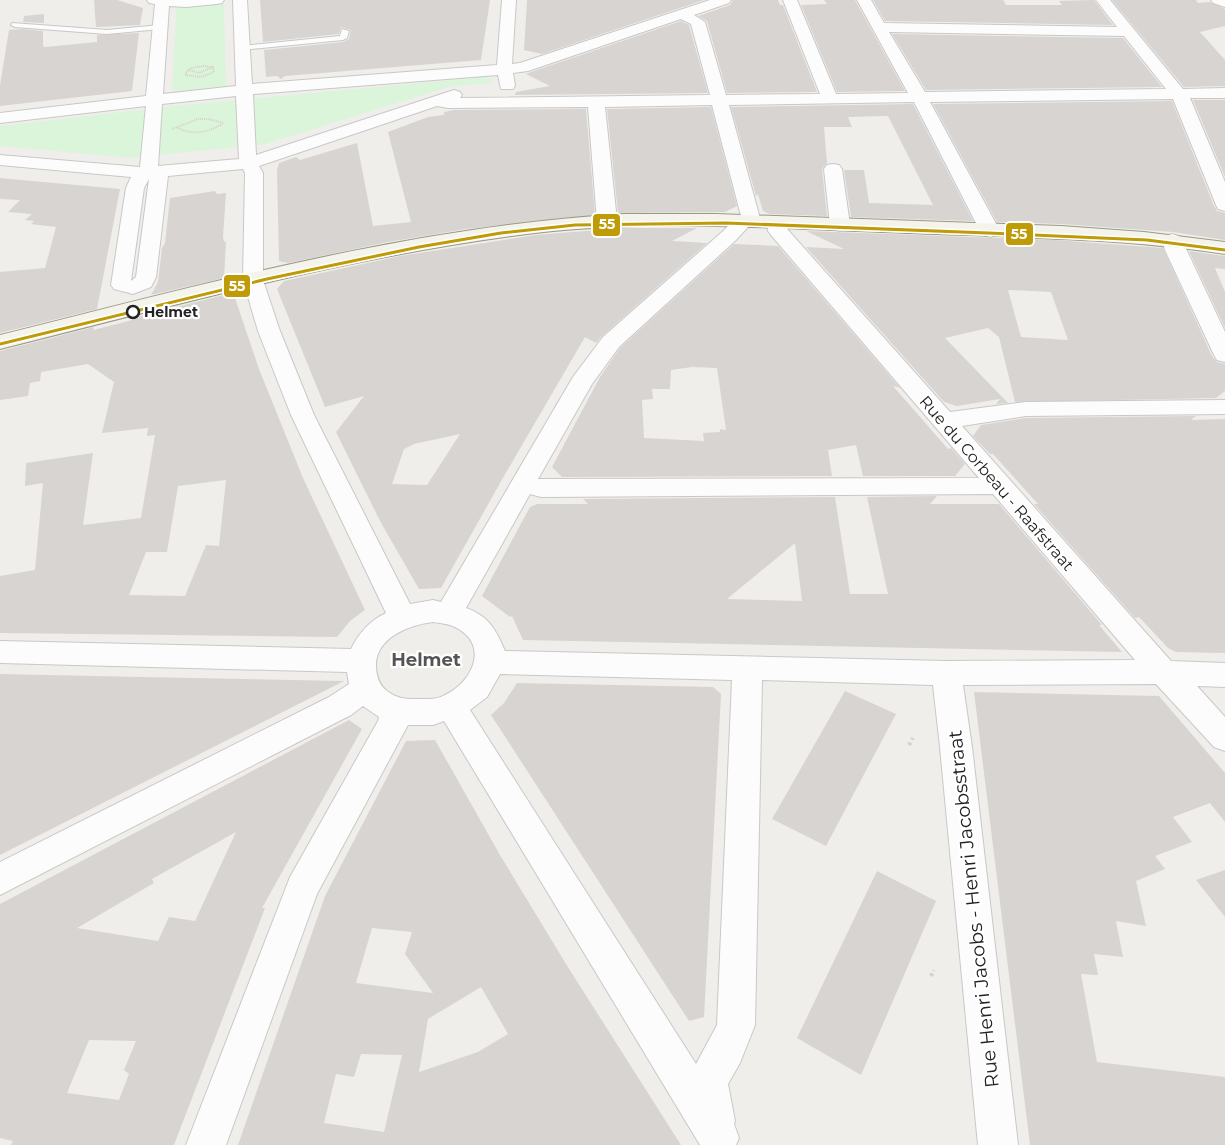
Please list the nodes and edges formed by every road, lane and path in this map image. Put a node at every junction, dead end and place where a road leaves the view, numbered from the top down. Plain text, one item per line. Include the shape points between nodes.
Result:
1 (217, 0) edge
2 (240, 0) edge
3 (509, 0) edge
4 (724, 0) edge
5 (790, 0) edge
6 (864, 0) edge
7 (1103, 0) edge
8 (1218, 0) edge
9 (158, 1) edge
10 (1225, 3) edge
11 (681, 14) junction
12 (15, 25) dead end
13 (160, 27) junction
14 (880, 27) junction
15 (346, 31) dead end
16 (1129, 32) junction
17 (242, 48) junction
18 (213, 67) junction
19 (188, 70) junction
20 (504, 70) junction
21 (244, 90) junction
22 (1225, 93) edge
23 (1178, 94) junction
24 (509, 95) junction
25 (919, 97) junction
26 (830, 98) junction
27 (154, 100) junction
28 (718, 100) junction
29 (596, 101) junction
30 (0, 118) edge
31 (228, 122) dead end
32 (223, 123) junction
33 (178, 128) junction
34 (171, 129) dead end
35 (0, 160) edge
36 (249, 163) junction
37 (833, 169) dead end
38 (152, 173) junction
39 (1225, 205) edge
40 (607, 221) junction
41 (744, 222) junction
42 (777, 223) junction
43 (840, 225) junction
44 (990, 231) junction
45 (1172, 240) junction
46 (1225, 248) edge
47 (253, 280) junction
48 (0, 342) edge
49 (1225, 355) edge
50 (1225, 407) edge
51 (943, 421) junction
52 (523, 484) junction
53 (999, 485) junction
54 (449, 613) junction
55 (402, 617) junction
56 (0, 652) edge
57 (491, 662) junction
58 (747, 667) junction
59 (946, 672) junction
60 (1164, 674) junction
61 (363, 675) junction
62 (1225, 675) edge
63 (452, 707) junction
64 (396, 711) junction
65 (913, 738) dead end
66 (1225, 738) edge
67 (909, 745) dead end
68 (0, 879) edge
69 (934, 970) dead end
70 (931, 976) dead end
71 (719, 1141) edge
72 (206, 1145) edge
73 (998, 1145) edge

1 - 9 street
2 - 17 street
3 - 20 street
4 - 11 street
5 - 26 street
6 - 14 street
7 - 16 street
8 - 10 street
9 - 13 street
11 - 20 street via 522,68
11 - 28 street via 698,22
12 - 13 lane via 107,32
13 - 27 street
14 - 16 street
14 - 25 street
15 - 17 lane via 343,38
16 - 23 street
17 - 21 street
18 - 19 path via 197,66
18 - 19 path via 200,73
18 - 19 path via 212,74 201,77 190,77
20 - 21 street
20 - 24 street
21 - 27 street
21 - 36 street
22 - 23 street
23 - 25 street
23 - 39 street
24 - 29 street
24 - 36 street via 448,103 437,101
25 - 26 street
25 - 44 street
26 - 28 street
27 - 30 street
27 - 38 street via 149,169
28 - 29 street
28 - 41 street
29 - 40 street
31 - 32 path
32 - 33 path via 211,118 191,121
32 - 33 path via 212,131 192,133
33 - 34 path
35 - 38 street
36 - 38 street
36 - 47 street via 254,174
37 - 43 street
38 - 38 street via 140,178 134,197 121,280 121,285 127,288 144,283 146,277
40 - 41 street
40 - 47 street via 449,240
41 - 42 street
41 - 52 street via 612,342 581,382
42 - 43 street
42 - 51 street, Rue du Corbeau - Raafstraat via 778,231
43 - 44 street
44 - 45 street
45 - 46 street
45 - 49 street
47 - 48 street
47 - 55 street via 292,390
50 - 51 street via 1026,409
51 - 53 street, Rue du Corbeau - Raafstraat
52 - 53 street via 541,488
52 - 54 street
53 - 60 street, Rue du Corbeau - Raafstraat
54 - 55 street via 417,613
54 - 57 street via 467,620 481,631 490,646
55 - 61 street via 383,628 368,643
56 - 61 street
57 - 58 street
57 - 63 street via 479,688
58 - 59 street
58 - 71 street via 736,1025 708,1081
59 - 60 street
59 - 73 street, Rue Henri Jacobs - Henri Jacobsstraat
60 - 62 street
60 - 66 street, Rue du Corbeau - Raafstraat
61 - 64 street via 378,702
61 - 68 street via 340,706
63 - 64 street via 434,713
63 - 71 street
64 - 72 street via 394,723 302,888
65 - 67 path
69 - 70 path

